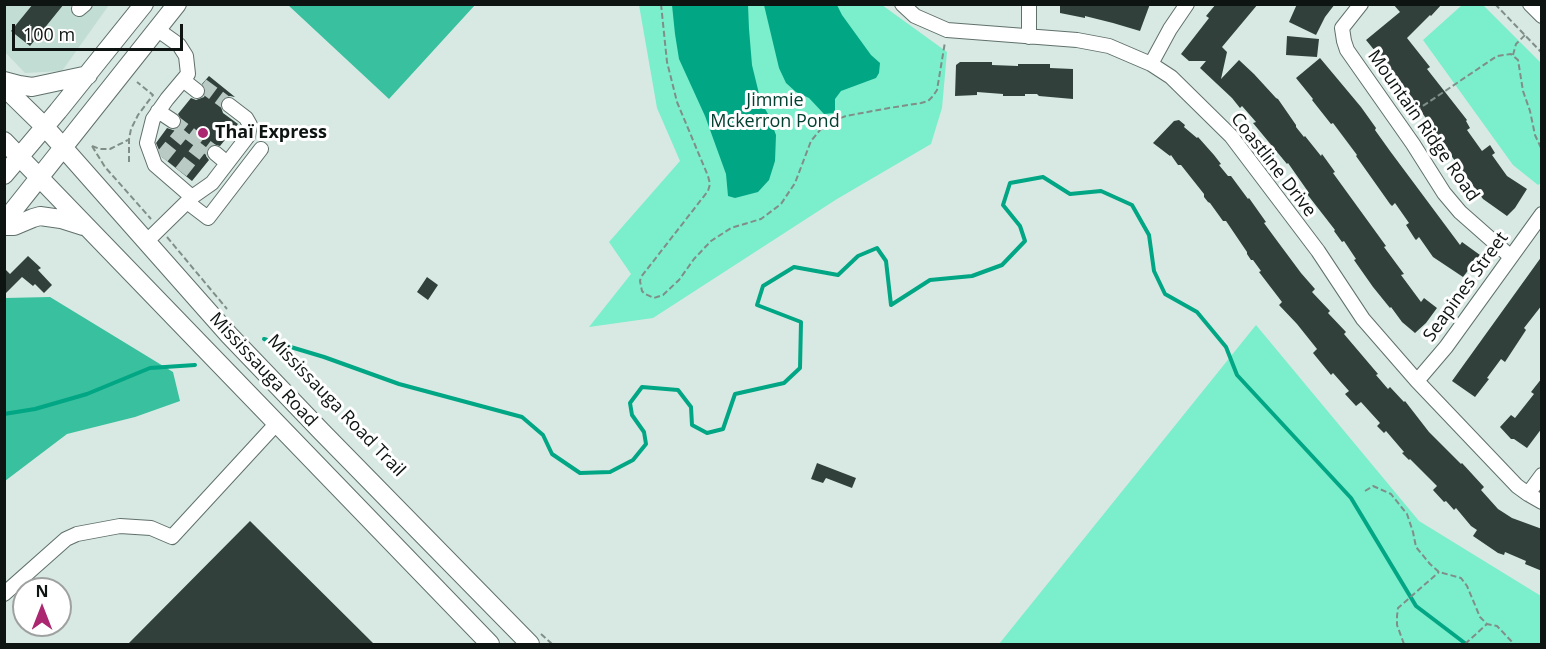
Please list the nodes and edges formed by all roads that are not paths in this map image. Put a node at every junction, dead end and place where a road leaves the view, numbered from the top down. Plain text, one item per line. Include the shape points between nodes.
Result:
1 (144, 4) edge
2 (177, 4) edge
3 (902, 4) edge
4 (1029, 4) edge
5 (1187, 4) edge
6 (1361, 4) edge
7 (1530, 4) edge
8 (1542, 16) edge
9 (158, 30) junction
10 (1029, 37) junction
11 (1151, 64) junction
12 (88, 75) junction
13 (185, 77) junction
14 (4, 81) edge
15 (4, 87) edge
16 (199, 88) tunnel mouth
17 (159, 111) junction
18 (172, 121) tunnel mouth
19 (45, 127) junction
20 (4, 141) edge
21 (64, 149) junction
22 (261, 149) dead end
23 (20, 156) junction
24 (4, 175) edge
25 (40, 178) junction
26 (205, 188) junction
27 (189, 199) junction
28 (1542, 214) edge
29 (4, 224) edge
30 (88, 228) junction
31 (146, 242) junction
32 (1511, 257) junction
33 (1417, 381) junction
34 (277, 423) junction
35 (1542, 475) edge
36 (1528, 494) junction
37 (1542, 502) edge
38 (4, 594) edge
39 (533, 637) edge
40 (490, 645) edge

1 - 12 main road
2 - 9 main road
3 - 10 street, Coastline Drive via 915,16 947,30
4 - 10 street
5 - 11 street
6 - 32 street, Mountain Ridge Road via 1342,28 1351,56 1444,193
7 - 8 street
9 - 13 street via 179,45 186,56
9 - 21 main road
10 - 11 street, Coastline Drive via 1109,46
11 - 33 street, Coastline Drive via 1171,77 1231,136 1318,251 1363,319
12 - 14 main road via 32,87
12 - 19 main road
13 - 16 street
13 - 17 street
15 - 19 main road, Mississauga Road
17 - 18 street
17 - 27 street via 147,143 158,161 177,176
19 - 21 main road, Mississauga Road
19 - 23 main road
20 - 23 main road, Mississauga Road
21 - 25 main road
21 - 31 main road, Mississauga Road
22 - 27 street via 208,218
23 - 24 main road
23 - 25 main road, Mississauga Road
25 - 29 main road
25 - 30 main road, Mississauga Road
26 - 26 street via 218,155 241,134 240,122 227,108 246,118 250,125 248,136
26 - 27 street
27 - 31 street
28 - 32 street, Seapines Street
29 - 30 main road via 14,226 40,216
30 - 34 main road, Mississauga Road
31 - 39 main road, Mississauga Road via 321,431
32 - 33 street, Seapines Street
33 - 36 street, Coastline Drive
34 - 38 street via 172,537 151,528 120,526 77,534 66,539
34 - 40 main road, Mississauga Road
35 - 36 street
36 - 37 street, Coastline Drive

